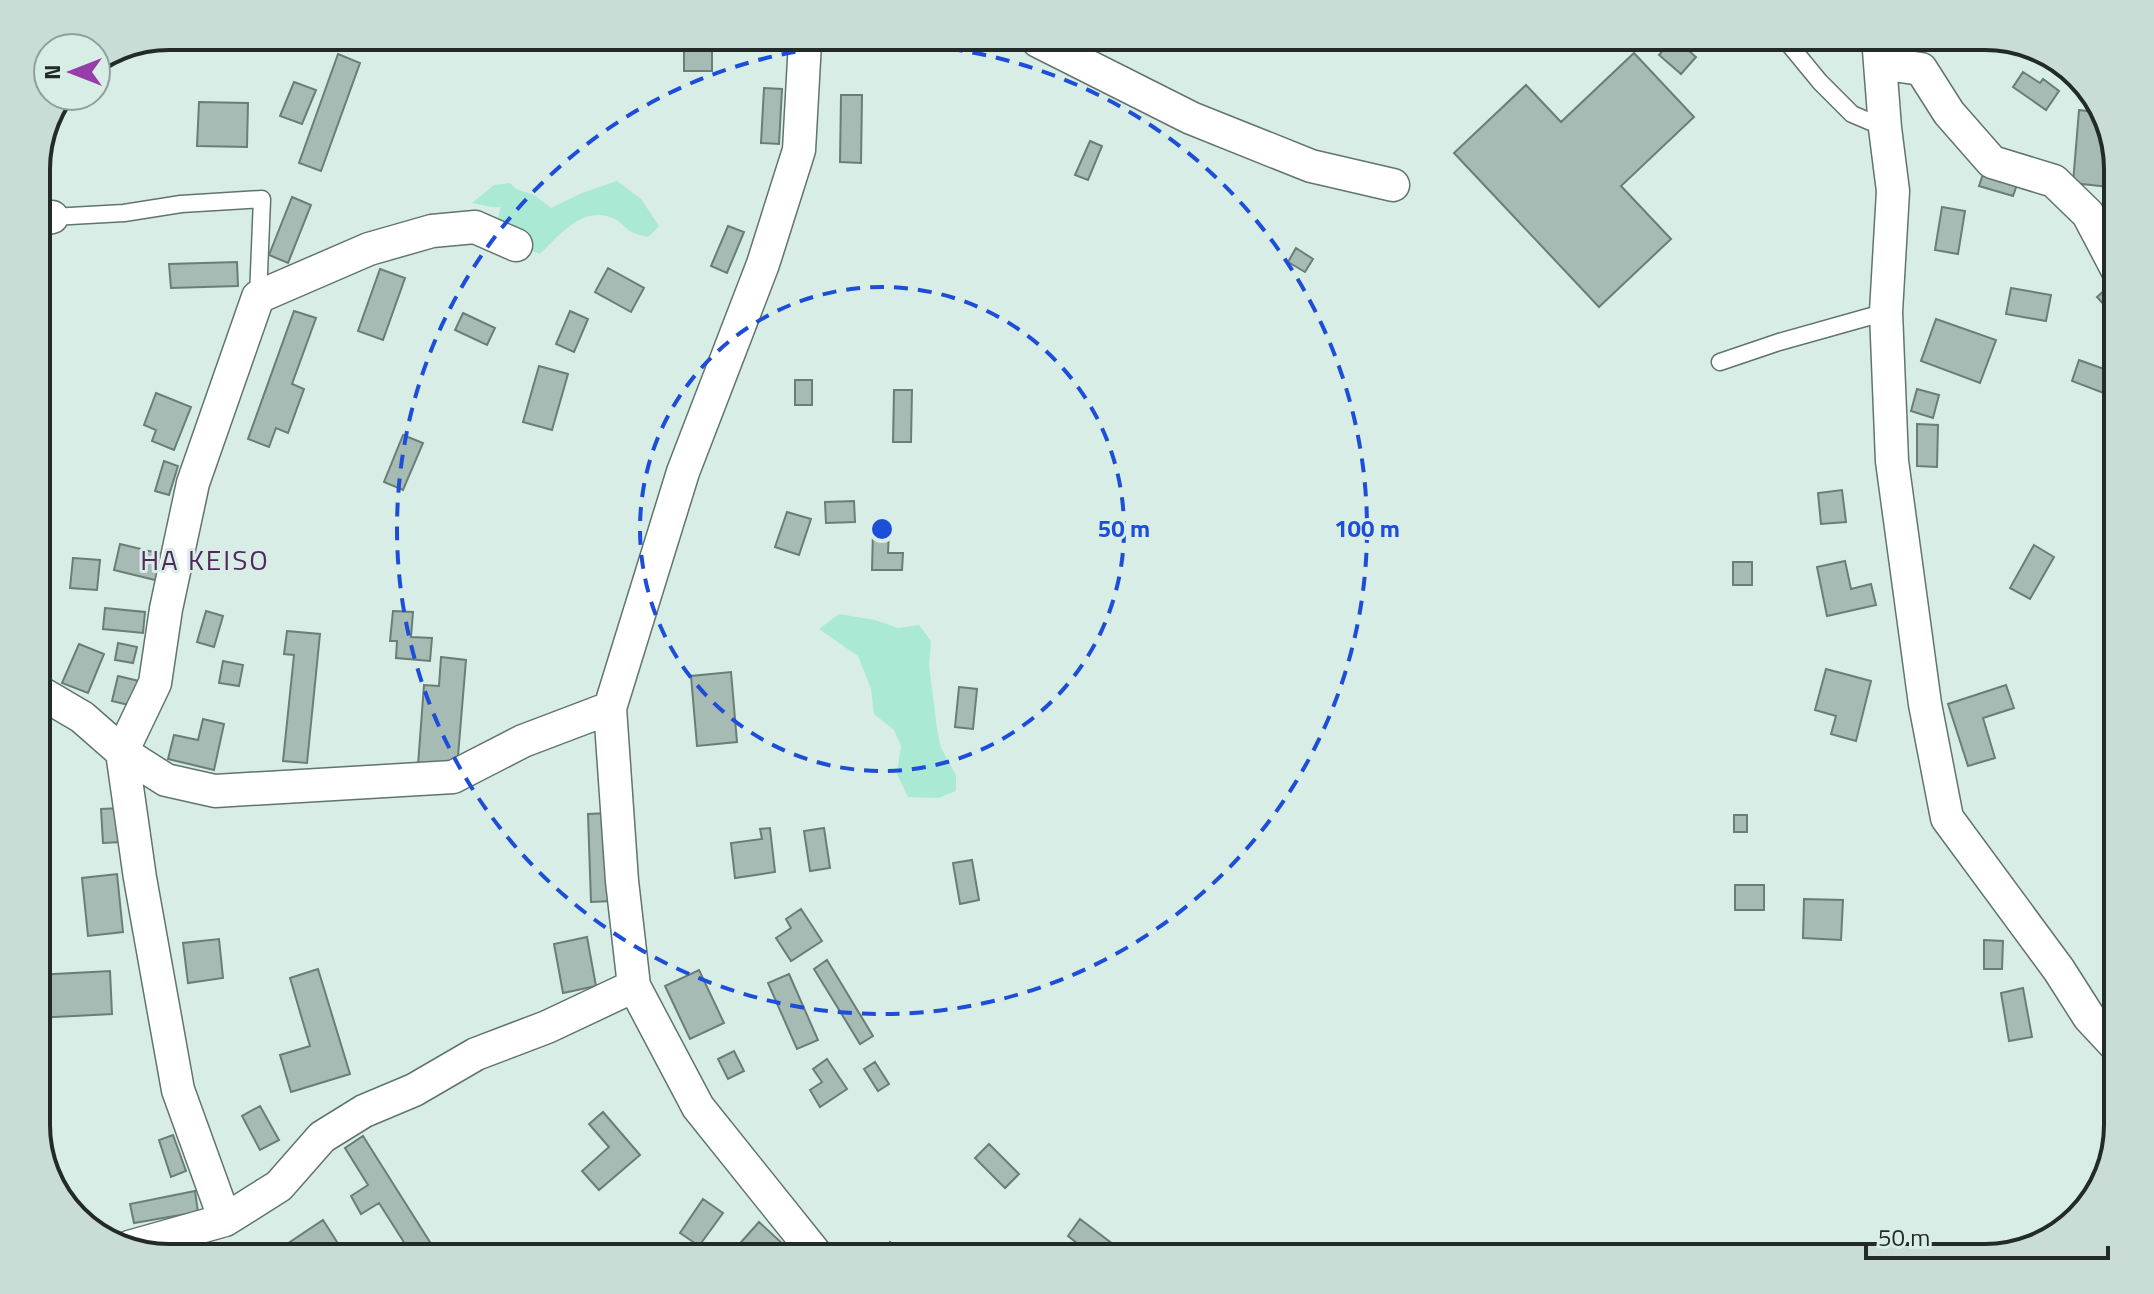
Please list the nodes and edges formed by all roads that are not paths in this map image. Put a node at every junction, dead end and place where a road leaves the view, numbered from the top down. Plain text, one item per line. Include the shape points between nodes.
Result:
1 (805, 50) edge
2 (1056, 50) edge
3 (1794, 50) edge
4 (1879, 50) edge
5 (1885, 128) junction
6 (1393, 185) dead end
7 (50, 219) edge
8 (2104, 244) edge
9 (516, 245) dead end
10 (258, 297) junction
11 (1886, 312) junction
12 (1720, 362) dead end
13 (50, 698) edge
14 (610, 708) junction
15 (122, 752) junction
16 (634, 986) junction
17 (2104, 1033) edge
18 (225, 1220) junction
19 (148, 1242) edge
20 (808, 1244) edge

1 - 14 street via 799,150 763,264 683,472
2 - 6 street via 1191,118 1311,166
3 - 5 lane via 1852,114
4 - 5 street
4 - 8 street via 1921,69 1949,113 1992,162 2054,181 2088,214
5 - 11 street via 1893,191
7 - 10 lane via 262,199
9 - 10 street via 475,227 432,231 369,249
10 - 15 street via 193,483 155,683
11 - 12 lane
11 - 17 street via 1892,461 1925,704 1947,818
13 - 15 street via 82,717
14 - 15 street via 523,741 453,777 215,791 166,780
14 - 16 street
15 - 18 street via 178,1090
16 - 18 street via 476,1054 364,1111 322,1137 279,1186
16 - 20 street via 698,1107
18 - 19 street

